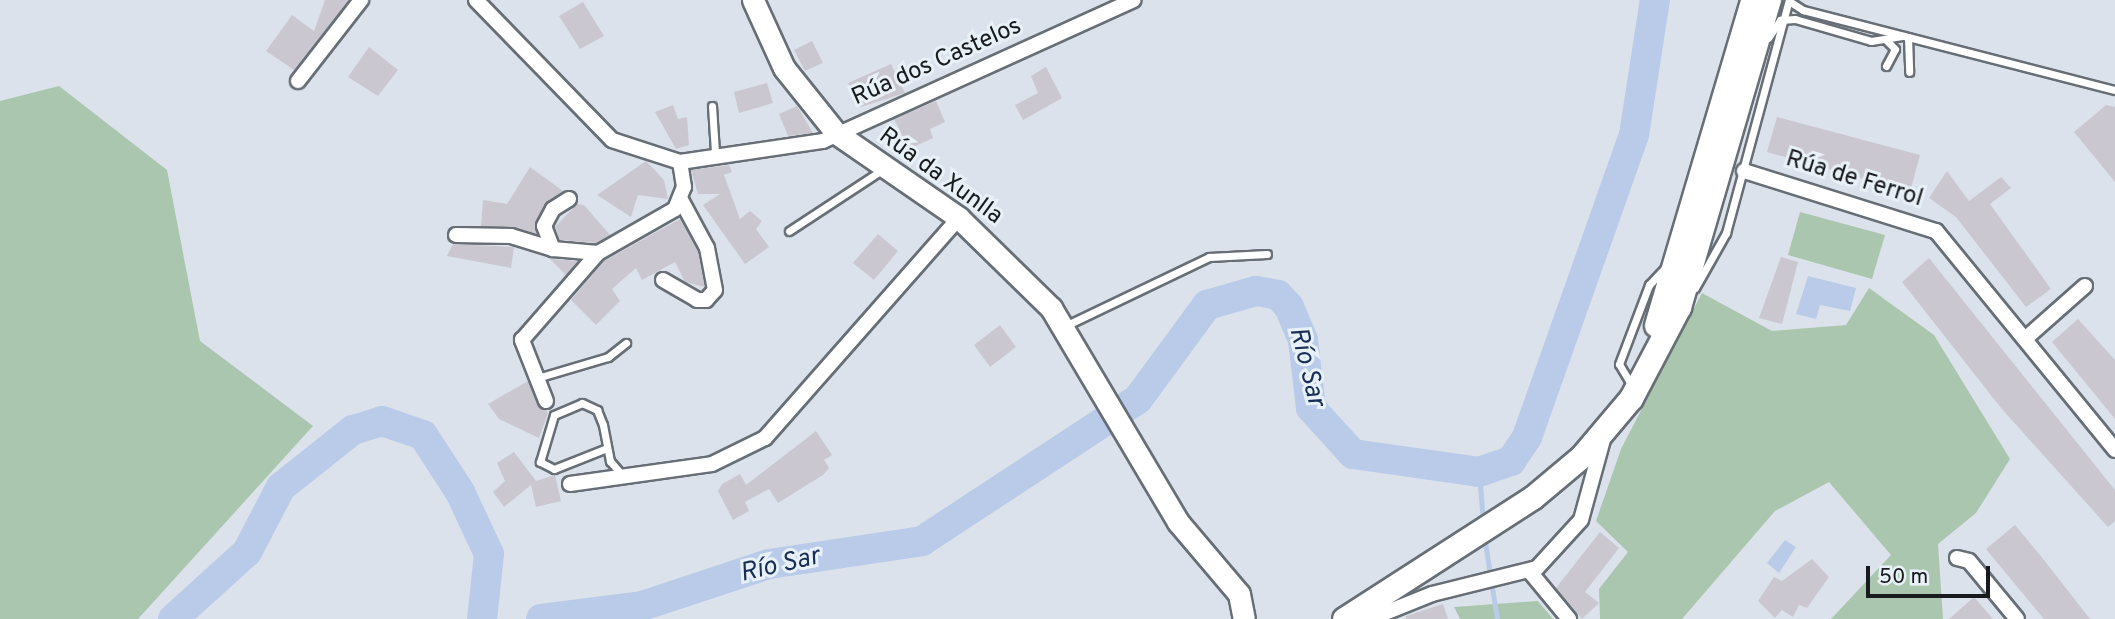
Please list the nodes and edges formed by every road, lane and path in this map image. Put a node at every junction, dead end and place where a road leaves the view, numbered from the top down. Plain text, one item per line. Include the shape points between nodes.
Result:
1 (361, 0) edge
2 (476, 0) edge
3 (753, 0) edge
4 (1134, 0) edge
5 (1788, 0) edge
6 (1766, 11) edge
7 (1906, 36) junction
8 (1885, 40) junction
9 (1927, 43) junction
10 (1895, 49) junction
11 (1906, 52) junction
12 (1886, 66) dead end
13 (1909, 72) dead end
14 (298, 81) dead end
15 (2115, 90) edge
16 (712, 106) dead end
17 (836, 133) junction
18 (715, 153) junction
19 (680, 162) junction
20 (885, 168) junction
21 (1744, 171) junction
22 (569, 199) dead end
23 (681, 200) junction
24 (959, 218) junction
25 (789, 231) dead end
26 (456, 235) dead end
27 (553, 249) junction
28 (1679, 249) junction
29 (598, 253) junction
30 (1267, 254) dead end
31 (663, 280) dead end
32 (2085, 286) dead end
33 (1692, 293) junction
34 (1663, 304) junction
35 (1064, 326) junction
36 (2025, 339) junction
37 (626, 343) dead end
38 (1659, 353) junction
39 (536, 378) junction
40 (1631, 384) junction
41 (547, 401) dead end
42 (1607, 428) junction
43 (607, 448) junction
44 (2115, 450) edge
45 (623, 477) junction
46 (570, 484) dead end
47 (1957, 558) dead end
48 (1429, 568) junction
49 (1531, 572) junction
50 (1244, 619) edge
51 (1344, 619) edge
52 (1360, 619) edge
53 (1370, 619) edge
54 (1569, 619) edge
55 (2017, 619) edge

1 - 14 street
2 - 19 street via 612,140
3 - 17 street, Rúa da Xunlla via 784,68
4 - 17 street, Rúa dos Castelos
5 - 6 lane
5 - 7 lane via 1803,10
6 - 8 lane
6 - 21 lane
6 - 28 main road
6 - 33 lane via 1762,54
6 - 34 lane
6 - 38 main road via 1685,289
7 - 8 lane
7 - 9 lane
7 - 10 lane
7 - 11 lane
8 - 10 lane
9 - 11 lane
9 - 15 lane
10 - 12 lane
11 - 13 lane
16 - 18 lane
17 - 18 street via 809,143
17 - 20 street, Rúa da Xunlla
18 - 19 street
19 - 23 street
20 - 24 street, Rúa da Xunlla
20 - 25 lane
21 - 33 lane via 1724,236
21 - 36 street, Rúa de Ferrol via 1936,230
22 - 27 street via 553,209 544,226
23 - 29 street via 632,237
23 - 31 street via 707,248 715,290 706,300 697,300
24 - 35 street, Rúa da Xunlla via 1026,279
24 - 45 street via 765,438 712,464
26 - 27 street via 511,236
27 - 29 street
28 - 34 main road
28 - 40 lane via 1649,285 1619,364
29 - 39 street via 523,340
30 - 35 lane via 1209,257
32 - 36 street
33 - 38 lane
34 - 40 main road
35 - 50 street, Rúa da Xunlla via 1185,532 1235,587
36 - 44 street, Rúa de Ferrol
37 - 39 lane via 608,357
38 - 42 main road
39 - 41 street
40 - 42 main road
42 - 48 main road via 1522,505
42 - 49 street via 1578,526
43 - 43 lane via 597,410 576,403 554,415 540,461 554,469
43 - 45 lane
45 - 46 street
47 - 55 street via 1969,561
48 - 51 main road
48 - 52 main road
49 - 53 street via 1455,587
49 - 54 street

